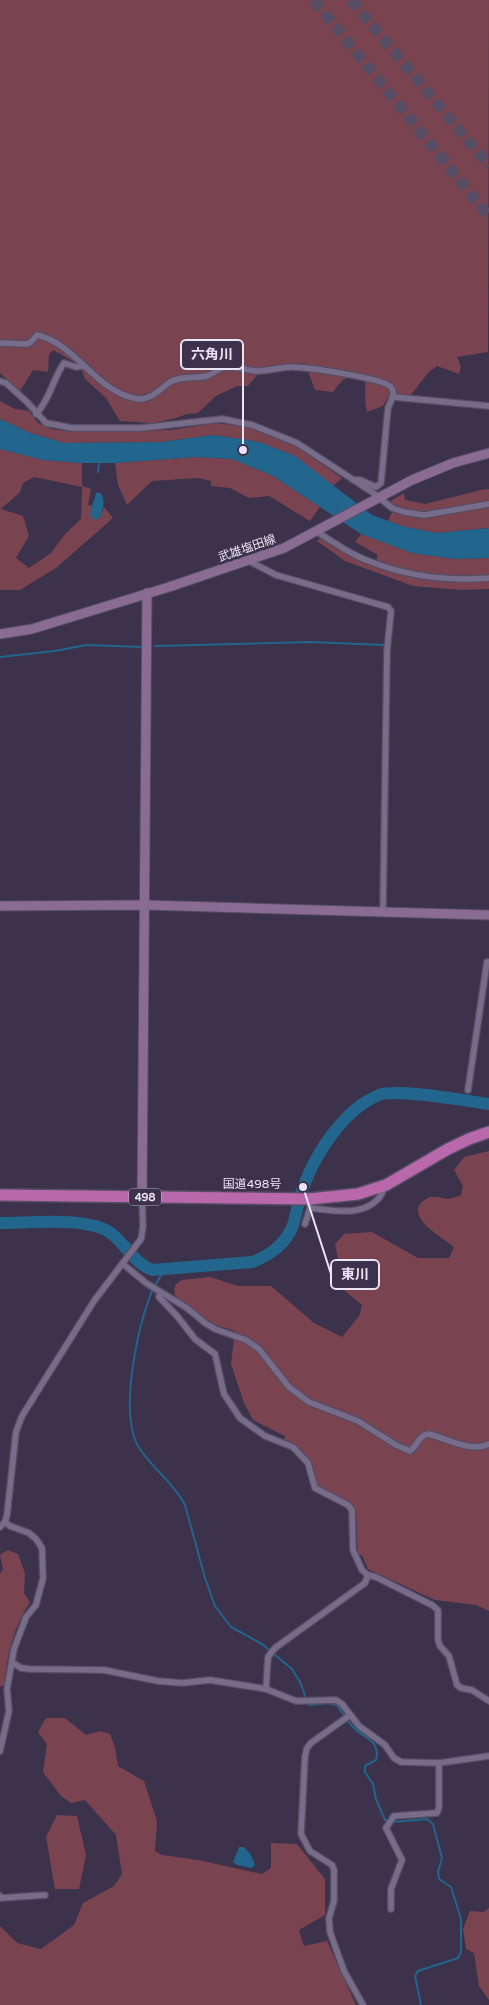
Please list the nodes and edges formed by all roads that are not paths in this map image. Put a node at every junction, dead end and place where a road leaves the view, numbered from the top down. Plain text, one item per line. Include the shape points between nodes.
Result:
1 (0, 343) edge
2 (84, 366) junction
3 (0, 381) edge
4 (393, 397) junction
5 (489, 406) edge
6 (36, 414) junction
7 (489, 453) edge
8 (354, 480) junction
9 (376, 499) junction
10 (489, 504) edge
11 (317, 531) junction
12 (249, 561) junction
13 (489, 578) edge
14 (147, 593) junction
15 (0, 634) edge
16 (145, 905) junction
17 (0, 906) edge
18 (383, 912) junction
19 (489, 915) edge
20 (489, 962) edge
21 (468, 1090) dead end
22 (489, 1132) edge
23 (386, 1184) junction
24 (0, 1195) edge
25 (142, 1197) junction
26 (310, 1203) junction
27 (305, 1224) dead end
28 (124, 1262) junction
29 (160, 1292) junction
30 (489, 1444) edge
31 (5, 1522) junction
32 (0, 1527) edge
33 (368, 1575) junction
34 (13, 1663) junction
35 (266, 1689) junction
36 (489, 1701) edge
37 (350, 1715) junction
38 (0, 1751) edge
39 (489, 1756) edge
40 (439, 1762) junction
41 (45, 1895) dead end
42 (0, 1896) edge
43 (391, 1909) dead end
44 (363, 2005) edge

1 - 2 street via 26,344 37,335 47,338
2 - 4 street via 111,389 143,399 172,381 208,376 224,368 258,371 291,367 374,379 390,385
2 - 6 street via 64,363 43,408
3 - 6 street via 27,402
4 - 5 street
4 - 8 street via 388,408 381,483 376,487
6 - 8 street via 46,422 72,428 141,428 222,419 252,425 296,443
7 - 9 street, 武雄塩田線 via 412,480
8 - 9 street
9 - 10 street via 404,512 424,515
9 - 11 street, 武雄塩田線
11 - 12 street, 武雄塩田線
11 - 13 street via 348,551 404,573 439,578
12 - 14 street, 武雄塩田線
12 - 18 street via 276,575 388,607 391,611 387,651
14 - 15 street, 武雄塩田線 via 32,629
14 - 16 street
16 - 17 street
16 - 18 street
16 - 25 street
18 - 19 street
20 - 21 street
22 - 23 highway, 国道498号 / 498 via 469,1138
23 - 26 highway, 国道498号 / 498 via 358,1194
23 - 26 street via 378,1200 358,1210 349,1212
24 - 25 highway, 国道498号 / 498
25 - 26 highway, 国道498号 / 498 via 290,1198
25 - 28 street via 141,1239
26 - 27 street
28 - 29 street via 146,1284
28 - 31 street via 94,1301 22,1416 16,1432
29 - 30 street via 215,1329 259,1348 289,1387 309,1402 358,1421 405,1449 414,1448 424,1434 472,1448
29 - 33 street via 159,1298 194,1339 215,1354 224,1394 240,1418 265,1436 293,1447 308,1464 315,1488 352,1510 354,1550 362,1570
31 - 32 street
31 - 34 street via 28,1533 42,1548 40,1592 36,1605 26,1617 14,1649
33 - 35 street via 365,1583 275,1648 268,1657
33 - 36 street via 432,1604 438,1610 438,1640 449,1656 457,1685
34 - 35 street via 30,1669 104,1670 158,1681 210,1680
34 - 38 street
35 - 37 street via 300,1702 336,1700
37 - 40 street via 358,1726 385,1745 394,1758 402,1762
37 - 44 street via 307,1748 301,1834 310,1851 332,1865 334,1870 330,1932 344,1971
39 - 40 street
40 - 43 street via 437,1813 394,1816 386,1828 402,1860 391,1889
41 - 42 street

